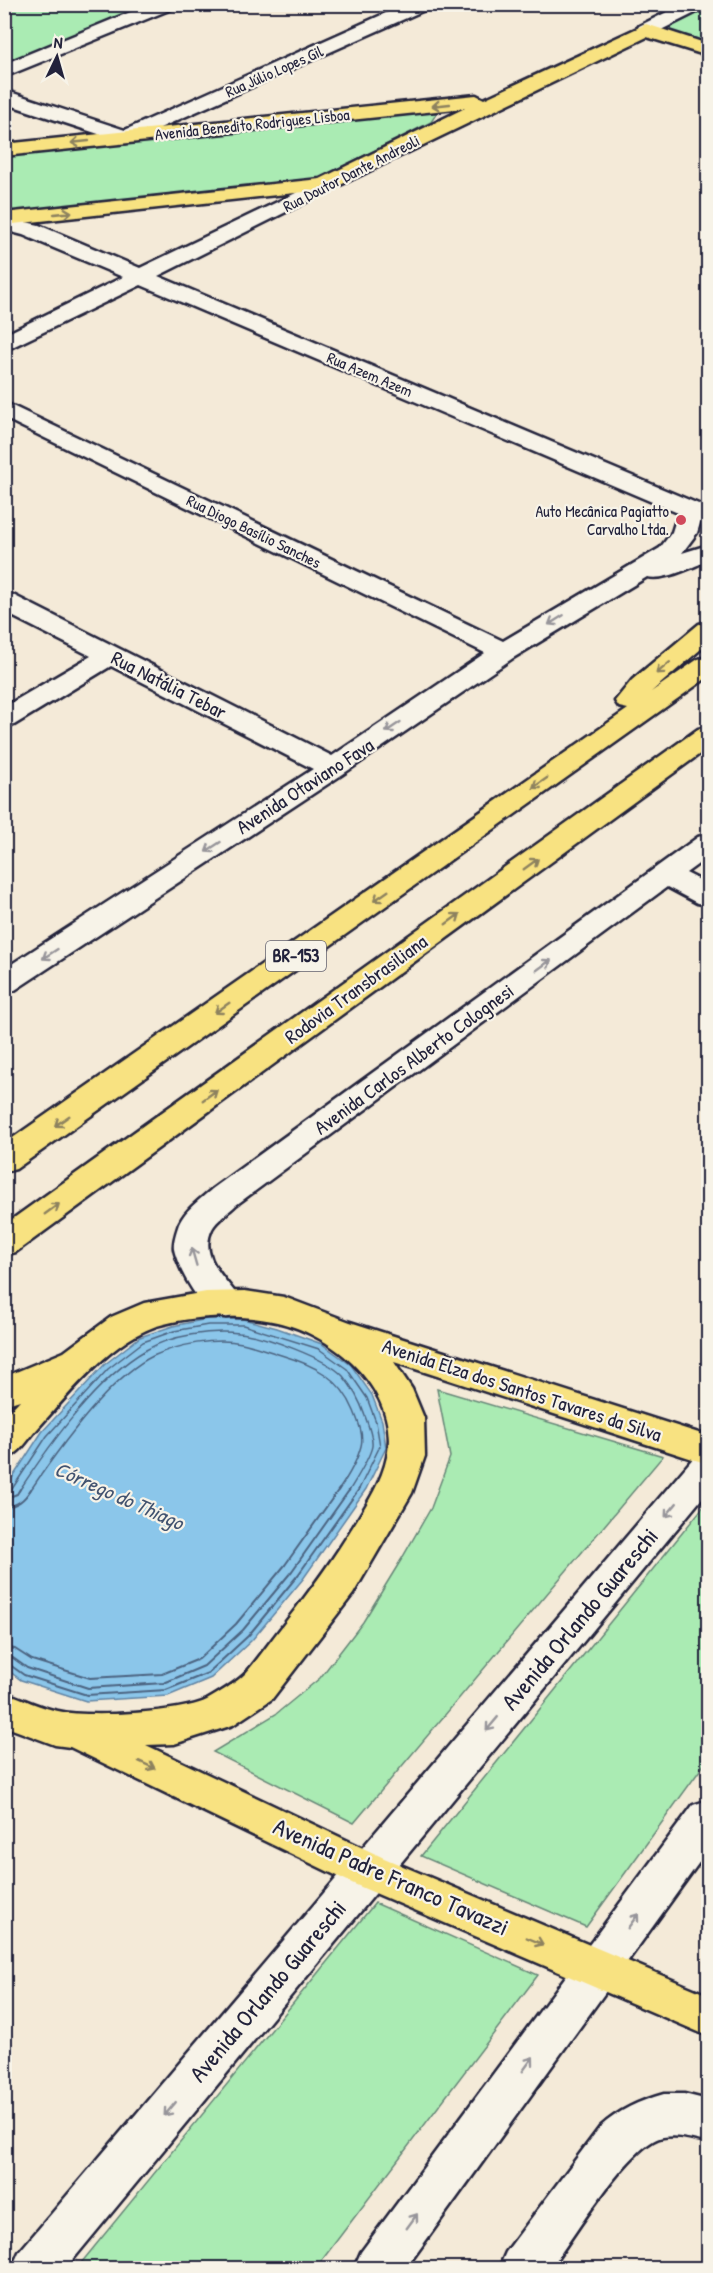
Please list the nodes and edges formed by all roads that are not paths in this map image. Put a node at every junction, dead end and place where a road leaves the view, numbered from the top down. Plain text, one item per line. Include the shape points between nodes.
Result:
1 (167, 4) edge
2 (422, 4) edge
3 (698, 4) edge
4 (646, 30) junction
5 (708, 50) edge
6 (4, 71) edge
7 (4, 96) edge
8 (499, 99) junction
9 (126, 137) junction
10 (4, 150) edge
11 (325, 185) junction
12 (247, 193) junction
13 (281, 208) junction
14 (4, 221) edge
15 (29, 224) junction
16 (142, 277) junction
17 (4, 344) edge
18 (4, 410) edge
19 (700, 513) edge
20 (708, 552) edge
21 (606, 590) junction
22 (4, 601) edge
23 (708, 630) edge
24 (504, 652) junction
25 (111, 656) junction
26 (708, 664) edge
27 (4, 719) edge
28 (708, 735) edge
29 (588, 749) junction
30 (333, 768) junction
31 (708, 843) edge
32 (667, 875) junction
33 (708, 896) edge
34 (4, 983) edge
35 (4, 1161) edge
36 (4, 1243) edge
37 (225, 1305) junction
38 (336, 1330) junction
39 (80, 1358) junction
40 (4, 1392) edge
41 (4, 1445) edge
42 (708, 1450) edge
43 (708, 1466) edge
44 (4, 1709) edge
45 (76, 1731) junction
46 (708, 1818) edge
47 (369, 1871) junction
48 (598, 1968) junction
49 (708, 2016) edge
50 (708, 2121) edge
51 (36, 2268) edge
52 (378, 2268) edge
53 (523, 2268) edge

1 - 6 street
2 - 9 street, Rua Júlio Lopes Gil
3 - 4 street, Rua Doutor Dante Andreoli
4 - 5 main road
4 - 8 main road, Rua Doutor Dante Andreoli
7 - 9 street
8 -> 9 main road, Avenida Benedito Rodrigues Lisboa
8 - 11 main road, Rua Doutor Dante Andreoli
9 -> 10 main road, Avenida Benedito Rodrigues Lisboa
11 - 12 main road
11 - 13 street, Rua Doutor Dante Andreoli
12 - 13 main road
15 -> 12 main road
13 - 16 street, Rua Doutor Dante Andreoli
14 - 15 street, Rua Azem Azem
15 - 16 street, Rua Azem Azem
16 - 17 street, Rua Doutor Dante Andreoli
16 - 19 street, Rua Azem Azem
18 - 24 street, Rua Diogo Basílio Sanches
19 - 21 street, Avenida Otaviano Fava via 669,553
20 - 21 street, Avenida Otaviano Fava
21 -> 24 street, Avenida Otaviano Fava
22 - 25 street, Rua Natália Tebar
23 -> 29 main road via 642,686
24 -> 30 street, Avenida Otaviano Fava
25 - 27 street
25 - 30 street, Rua Natália Tebar
26 - 29 main road, BR-153
36 -> 28 main road, Rodovia Transbrasiliana
29 -> 35 main road, BR-153
30 -> 34 street, Avenida Otaviano Fava
31 - 32 street, Avenida Carlos Alberto Colognesi
32 - 33 street
37 -> 32 street, Avenida Carlos Alberto Colognesi via 197,1268 191,1247 196,1224 224,1197
37 - 38 main road, Avenida Elza dos Santos Tavares da Silva via 284,1310
37 - 39 main road, Avenida Elza dos Santos Tavares da Silva via 156,1312 124,1326
38 - 42 main road, Avenida Elza dos Santos Tavares da Silva
38 - 45 main road via 375,1364 394,1389 406,1418 406,1456 393,1492 339,1583 258,1687 219,1713 174,1727
39 - 40 main road
39 - 41 main road
43 -> 47 street, Avenida Orlando Guareschi
44 - 45 main road via 55,1728
45 -> 47 main road, Avenida Padre Franco Tavazzi
48 -> 46 street
47 -> 48 main road, Avenida Padre Franco Tavazzi
47 -> 51 street, Avenida Orlando Guareschi
48 - 49 main road, Avenida Padre Franco Tavazzi
52 -> 48 street
50 - 53 street via 680,2114 652,2117 629,2129 610,2146

